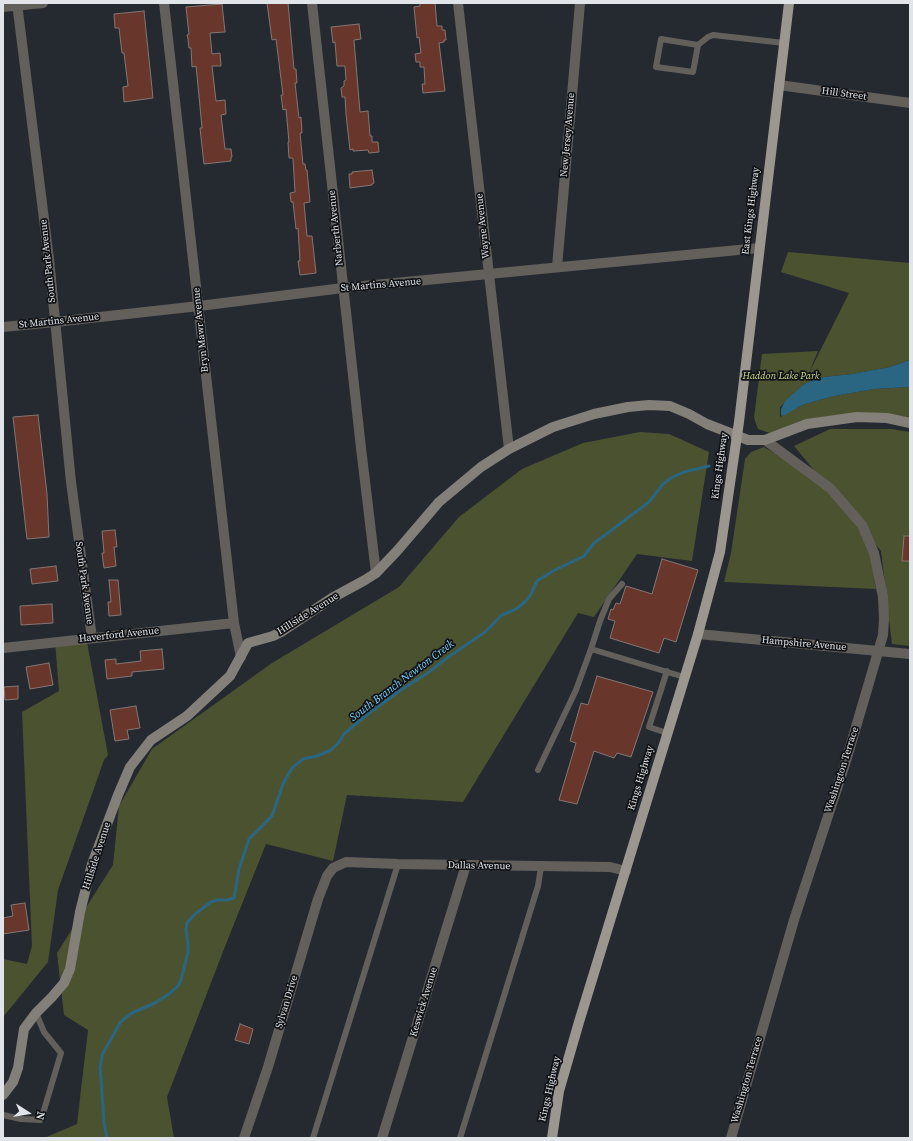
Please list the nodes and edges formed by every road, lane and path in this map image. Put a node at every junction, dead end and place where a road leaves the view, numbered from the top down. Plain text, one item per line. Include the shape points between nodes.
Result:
1 (43, 3) edge
2 (164, 3) edge
3 (312, 3) edge
4 (458, 3) edge
5 (580, 3) edge
6 (789, 3) edge
7 (17, 4) edge
8 (3, 7) edge
9 (784, 43) junction
10 (698, 45) junction
11 (778, 85) junction
12 (910, 103) edge
13 (759, 248) junction
14 (556, 267) junction
15 (489, 275) junction
16 (343, 288) junction
17 (199, 306) junction
18 (55, 322) junction
19 (3, 327) edge
20 (739, 422) joint
21 (910, 423) edge
22 (736, 435) junction
23 (765, 440) junction
24 (509, 449) junction
25 (376, 573) junction
26 (622, 584) dead end
27 (234, 622) junction
28 (698, 634) junction
29 (92, 638) junction
30 (3, 648) edge
31 (591, 649) junction
32 (878, 651) junction
33 (910, 654) edge
34 (241, 657) junction
35 (667, 671) junction
36 (684, 677) junction
37 (667, 733) junction
38 (538, 770) dead end
39 (398, 864) junction
40 (466, 865) junction
41 (541, 867) junction
42 (333, 868) joint
43 (626, 870) junction
44 (36, 1013) junction
45 (3, 1095) edge
46 (3, 1115) edge
47 (244, 1138) edge
48 (313, 1138) edge
49 (382, 1138) edge
50 (460, 1138) edge
51 (552, 1138) edge
52 (731, 1138) edge

1 - 7 street
2 - 17 street, Bryn Mawr Avenue
3 - 16 street, Narberth Avenue
4 - 15 street, Wayne Avenue
5 - 14 street, New Jersey Avenue
6 - 9 main road, East Kings Highway
7 - 8 street
7 - 18 street, South Park Avenue
9 - 10 lane via 713,36
9 - 11 main road, East Kings Highway
10 - 10 lane via 693,72 656,67 661,39
11 - 12 street, Hill Street
11 - 13 main road, East Kings Highway
13 - 14 street, St Martins Avenue
13 - 20 main road, East Kings Highway
14 - 15 street, St Martins Avenue
15 - 16 street, St Martins Avenue
15 - 24 street, Wayne Avenue
16 - 17 street, St Martins Avenue
16 - 25 street, Narberth Avenue
17 - 18 street, St Martins Avenue
17 - 27 street, Bryn Mawr Avenue
18 - 19 street, St Martins Avenue
18 - 29 street, South Park Avenue via 71,482
20 - 22 main road, Kings Highway
21 - 23 street via 887,418 857,417 807,424
22 - 23 street, Hillside Avenue via 748,440
22 - 24 street, Hillside Avenue via 670,406 649,405 594,414 553,427
22 - 28 main road, Kings Highway via 720,552
23 - 32 street, Washington Terrace via 830,488 862,525 874,553 883,597 883,635
24 - 25 street, Hillside Avenue via 481,467 439,502
25 - 34 street, Hillside Avenue via 281,632 248,643
26 - 31 lane via 609,599
27 - 29 street, Haverford Avenue
27 - 34 street, Bryn Mawr Avenue
28 - 32 street, Hampshire Avenue
28 - 36 main road, Kings Highway
29 - 30 street, Haverford Avenue
31 - 35 lane
31 - 38 lane via 576,690
32 - 33 street, Hampshire Avenue
32 - 52 street, Washington Terrace via 846,761 794,920
34 - 44 street, Hillside Avenue via 230,676 187,716 151,740 130,767 92,864 70,969 64,983
35 - 36 lane
35 - 37 lane via 649,727
36 - 37 main road, Kings Highway
37 - 43 main road, Kings Highway
39 - 40 street, Dallas Avenue
39 - 42 street, Dallas Avenue via 346,862
39 - 48 lane
40 - 41 street, Dallas Avenue
40 - 49 street, Keswick Avenue
41 - 43 street, Dallas Avenue via 610,867
41 - 50 lane via 538,886
42 - 47 street, Sylvan Drive via 318,899 268,1068
43 - 51 main road, Kings Highway via 559,1091
44 - 45 street, Hillside Avenue via 24,1029 18,1068 13,1082
44 - 46 lane via 44,1032 61,1052 41,1120

